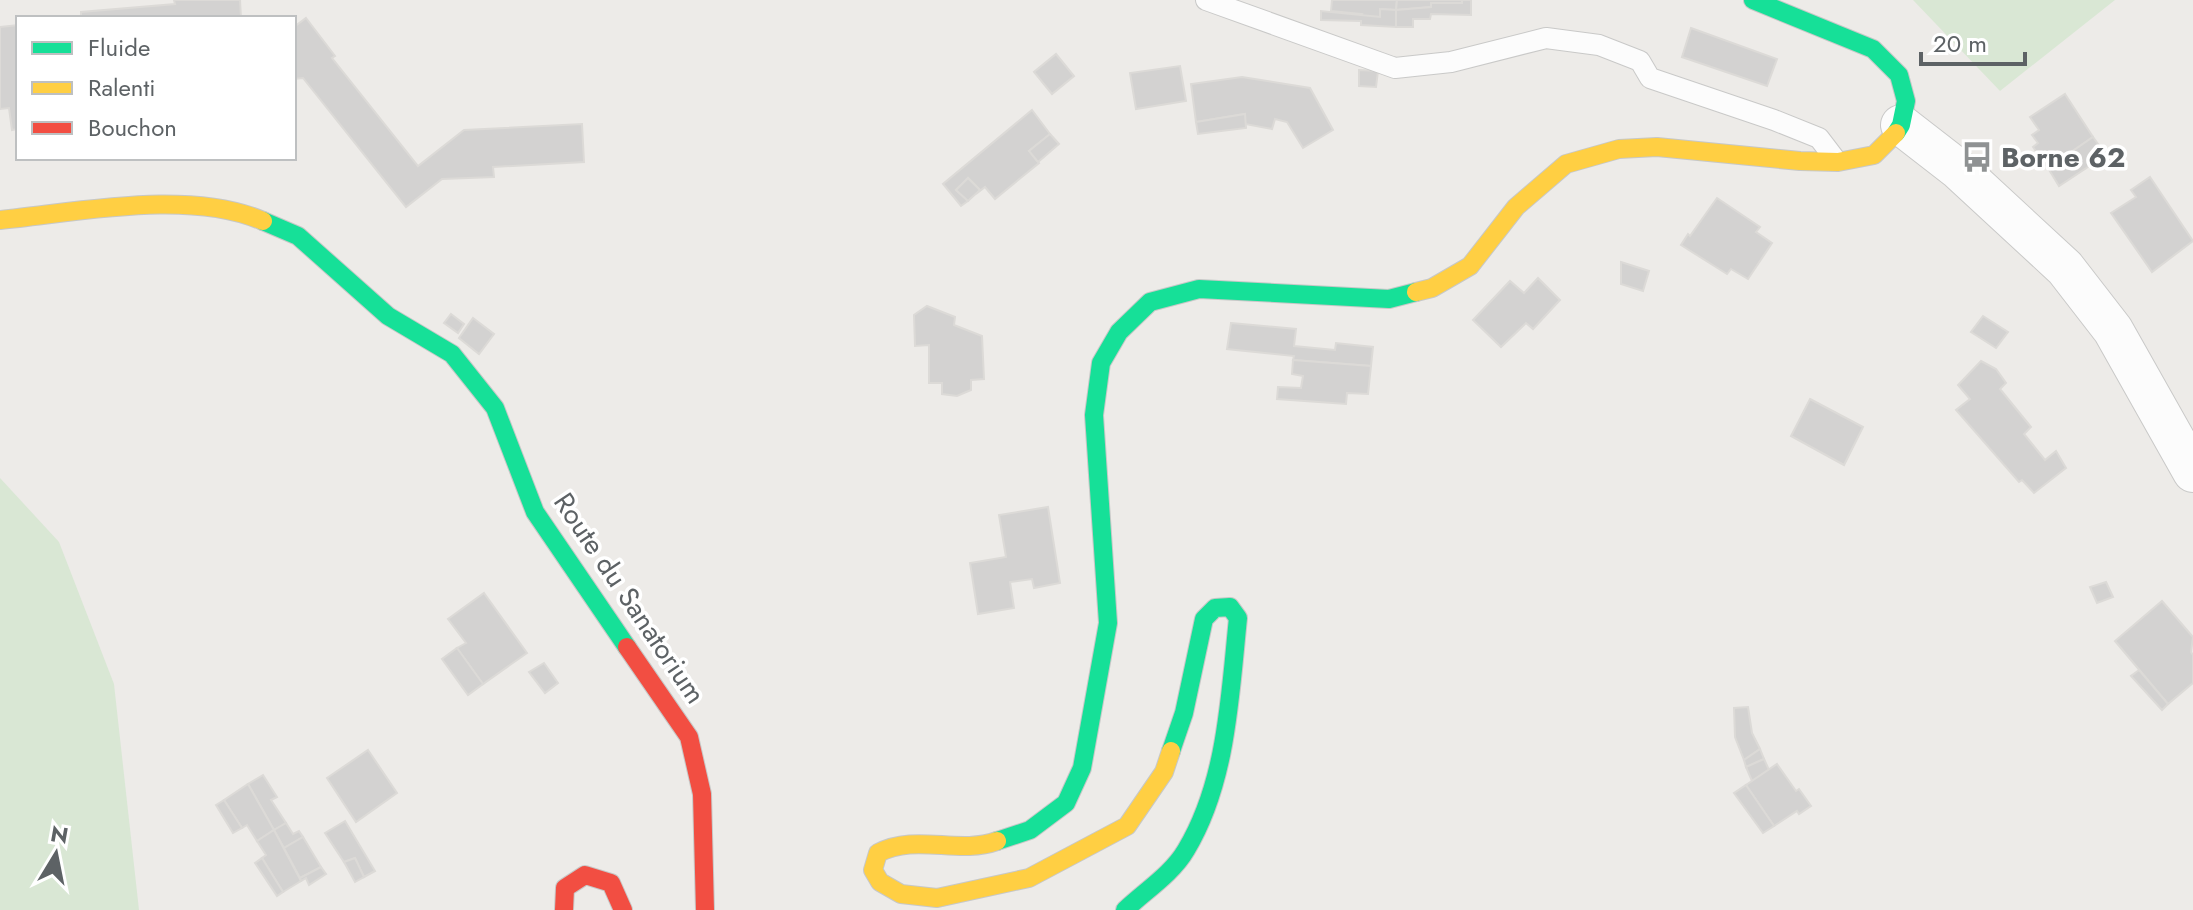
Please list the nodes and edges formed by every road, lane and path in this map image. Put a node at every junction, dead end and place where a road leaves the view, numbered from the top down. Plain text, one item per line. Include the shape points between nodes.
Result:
1 (1206, 0) edge
2 (1753, 0) edge
3 (1901, 125) junction
4 (1838, 162) junction
5 (0, 220) edge
6 (2193, 472) edge
7 (564, 910) edge
8 (623, 910) edge
9 (705, 910) edge
10 (1125, 910) edge

1 - 4 lane via 1395,68 1451,62 1546,38 1599,45 1640,61 1650,78 1819,138
2 - 3 street via 1873,49 1899,75 1906,101
3 - 4 street via 1874,155
3 - 6 street via 1959,170 2065,268 2113,330
4 - 10 street via 1657,147 1619,149 1566,164 1516,207 1470,266 1432,288 1389,299 1199,289 1150,302 1119,332 1101,363 1094,415 1108,623 1082,768 1066,803 1030,830 981,847 891,846 878,853 873,870 880,882 901,894 937,898 1029,878 1127,826 1164,772 1184,713 1204,619 1211,609 1230,607 1238,618 1228,708 1210,796 1185,852
5 - 9 street, Route du Sanatorium via 200,205 251,216 298,236 388,316 452,354 495,408 535,512 689,737 702,794
7 - 8 street via 565,888 585,875 611,883

